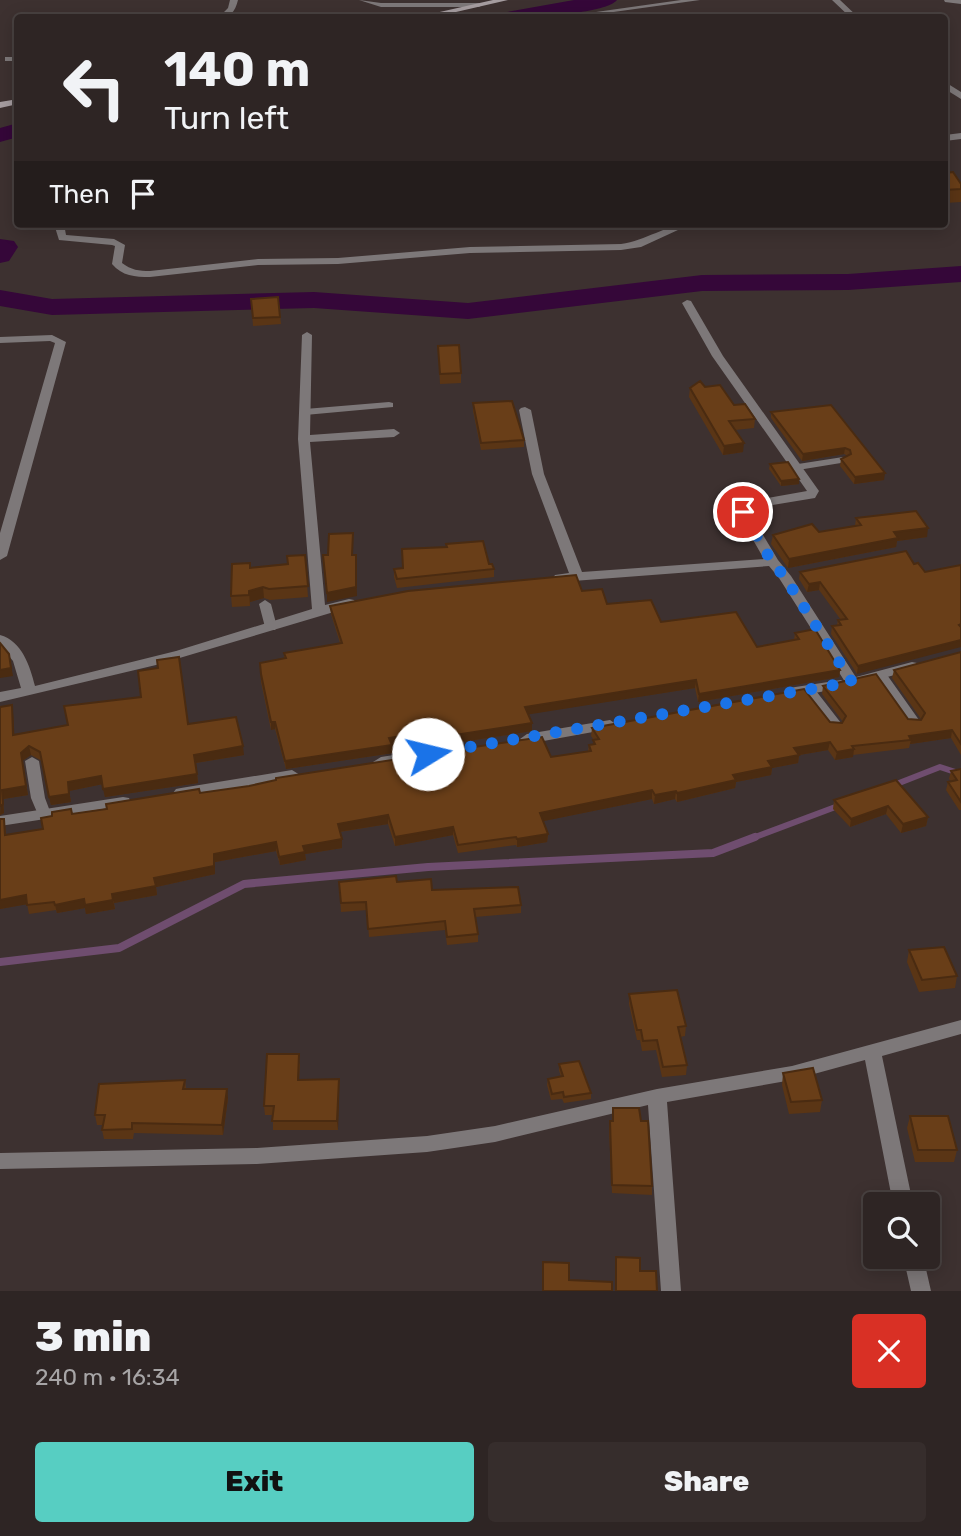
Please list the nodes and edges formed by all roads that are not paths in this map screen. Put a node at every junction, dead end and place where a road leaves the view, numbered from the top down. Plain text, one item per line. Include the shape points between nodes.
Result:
1 (362, 0) edge
2 (504, 0) edge
3 (697, 0) edge
4 (836, 0) edge
5 (948, 0) edge
6 (961, 2) edge
7 (479, 5) junction
8 (599, 12) dead end
9 (435, 14) edge
10 (852, 14) edge
11 (60, 228) edge
12 (676, 228) edge
13 (687, 303) dead end
14 (307, 335) dead end
15 (0, 340) edge
16 (388, 405) dead end
17 (525, 410) dead end
18 (305, 412) junction
19 (394, 433) dead end
20 (304, 439) junction
21 (843, 460) edge
22 (798, 467) junction
23 (0, 556) edge
24 (772, 562) junction
25 (577, 576) junction
26 (550, 579) edge
27 (368, 600) edge
28 (265, 604) dead end
29 (319, 610) junction
30 (271, 627) junction
31 (0, 639) edge
32 (934, 660) edge
33 (880, 675) junction
34 (852, 682) junction
35 (808, 690) junction
36 (29, 691) junction
37 (0, 697) edge
38 (767, 697) edge
39 (619, 723) edge
40 (914, 723) edge
41 (836, 726) edge
42 (511, 742) edge
43 (470, 748) edge
44 (32, 761) dead end
45 (360, 765) edge
46 (305, 774) edge
47 (168, 795) edge
48 (140, 799) edge
49 (44, 814) junction
50 (0, 821) edge
51 (961, 1027) edge
52 (872, 1052) junction
53 (657, 1097) junction
54 (0, 1161) edge
55 (901, 1192) edge
56 (916, 1269) edge
57 (671, 1291) edge
58 (920, 1291) edge

1 - 7 lane via 381,5
2 - 7 main road
3 - 8 lane
4 - 10 street
5 - 6 street
7 - 9 main road
11 - 12 street via 62,238 120,245 117,264 139,274 470,250 621,247
13 - 22 street via 718,356
14 - 18 street
15 - 23 street via 52,338 61,342
16 - 18 lane
17 - 25 street via 538,474
18 - 20 street
19 - 20 street
20 - 29 street
21 - 22 lane
22 - 24 street via 811,495 750,505 743,512
24 - 25 street
24 - 34 street via 790,575
25 - 26 street
27 - 29 street
28 - 30 lane
29 - 30 street
30 - 36 street via 157,661
31 - 36 street via 20,657
32 - 33 street
33 - 34 street
33 - 40 street
34 - 35 street
35 - 38 street
35 - 41 street
36 - 37 street
39 - 42 street
43 - 45 street
44 - 49 lane
46 - 47 street
48 - 49 street
49 - 50 street
51 - 52 street
52 - 53 street via 792,1073
52 - 55 street
53 - 54 street via 495,1134 427,1144 257,1156
53 - 57 street
56 - 58 street

